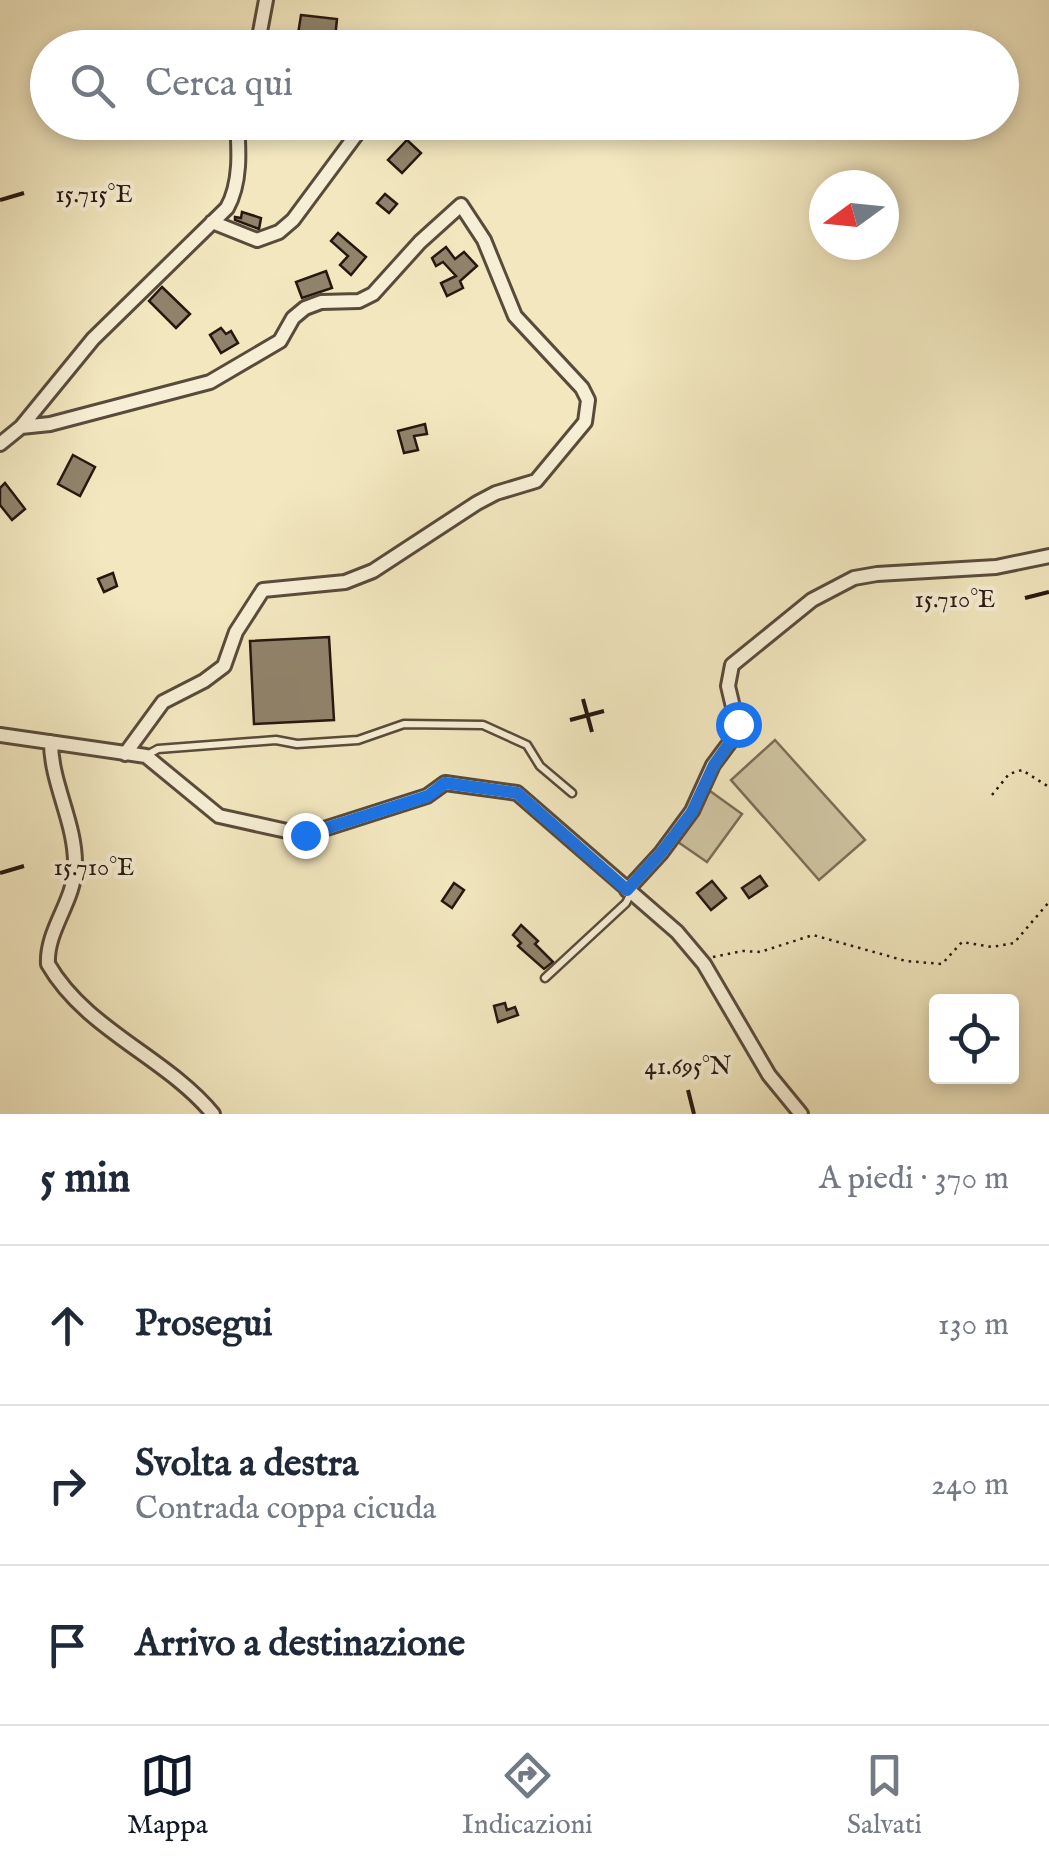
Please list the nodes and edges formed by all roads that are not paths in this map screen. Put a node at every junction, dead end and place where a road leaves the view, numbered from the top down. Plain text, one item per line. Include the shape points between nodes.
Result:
1 (266, 0) edge
2 (260, 30) edge
3 (238, 140) edge
4 (353, 140) edge
5 (212, 222) junction
6 (21, 426) junction
7 (0, 444) edge
8 (1049, 556) edge
9 (0, 734) edge
10 (51, 742) junction
11 (125, 754) junction
12 (146, 756) junction
13 (572, 794) dead end
14 (629, 892) junction
15 (545, 978) dead end
16 (213, 1114) edge
17 (801, 1114) edge

1 - 2 street
3 - 5 street via 234,196
4 - 5 street via 279,232 256,240
5 - 6 street via 93,340
6 - 7 street
6 - 11 street via 210,382 280,342 305,308 374,294 461,205 484,240 515,316 588,400 585,422 536,481 477,504 346,582 263,590 224,666 163,702
8 - 14 street via 996,568 854,578 801,609 732,665 728,686 736,734 692,812
9 - 10 street
10 - 11 street
10 - 16 street via 75,873 48,964 114,1034
11 - 12 street
12 - 13 lane via 158,749 276,740 358,740 404,724 483,725 527,744 540,766
12 - 14 street via 219,816 305,835 428,796 445,783 517,793
14 - 15 lane via 626,903
14 - 17 street via 678,932 704,964

